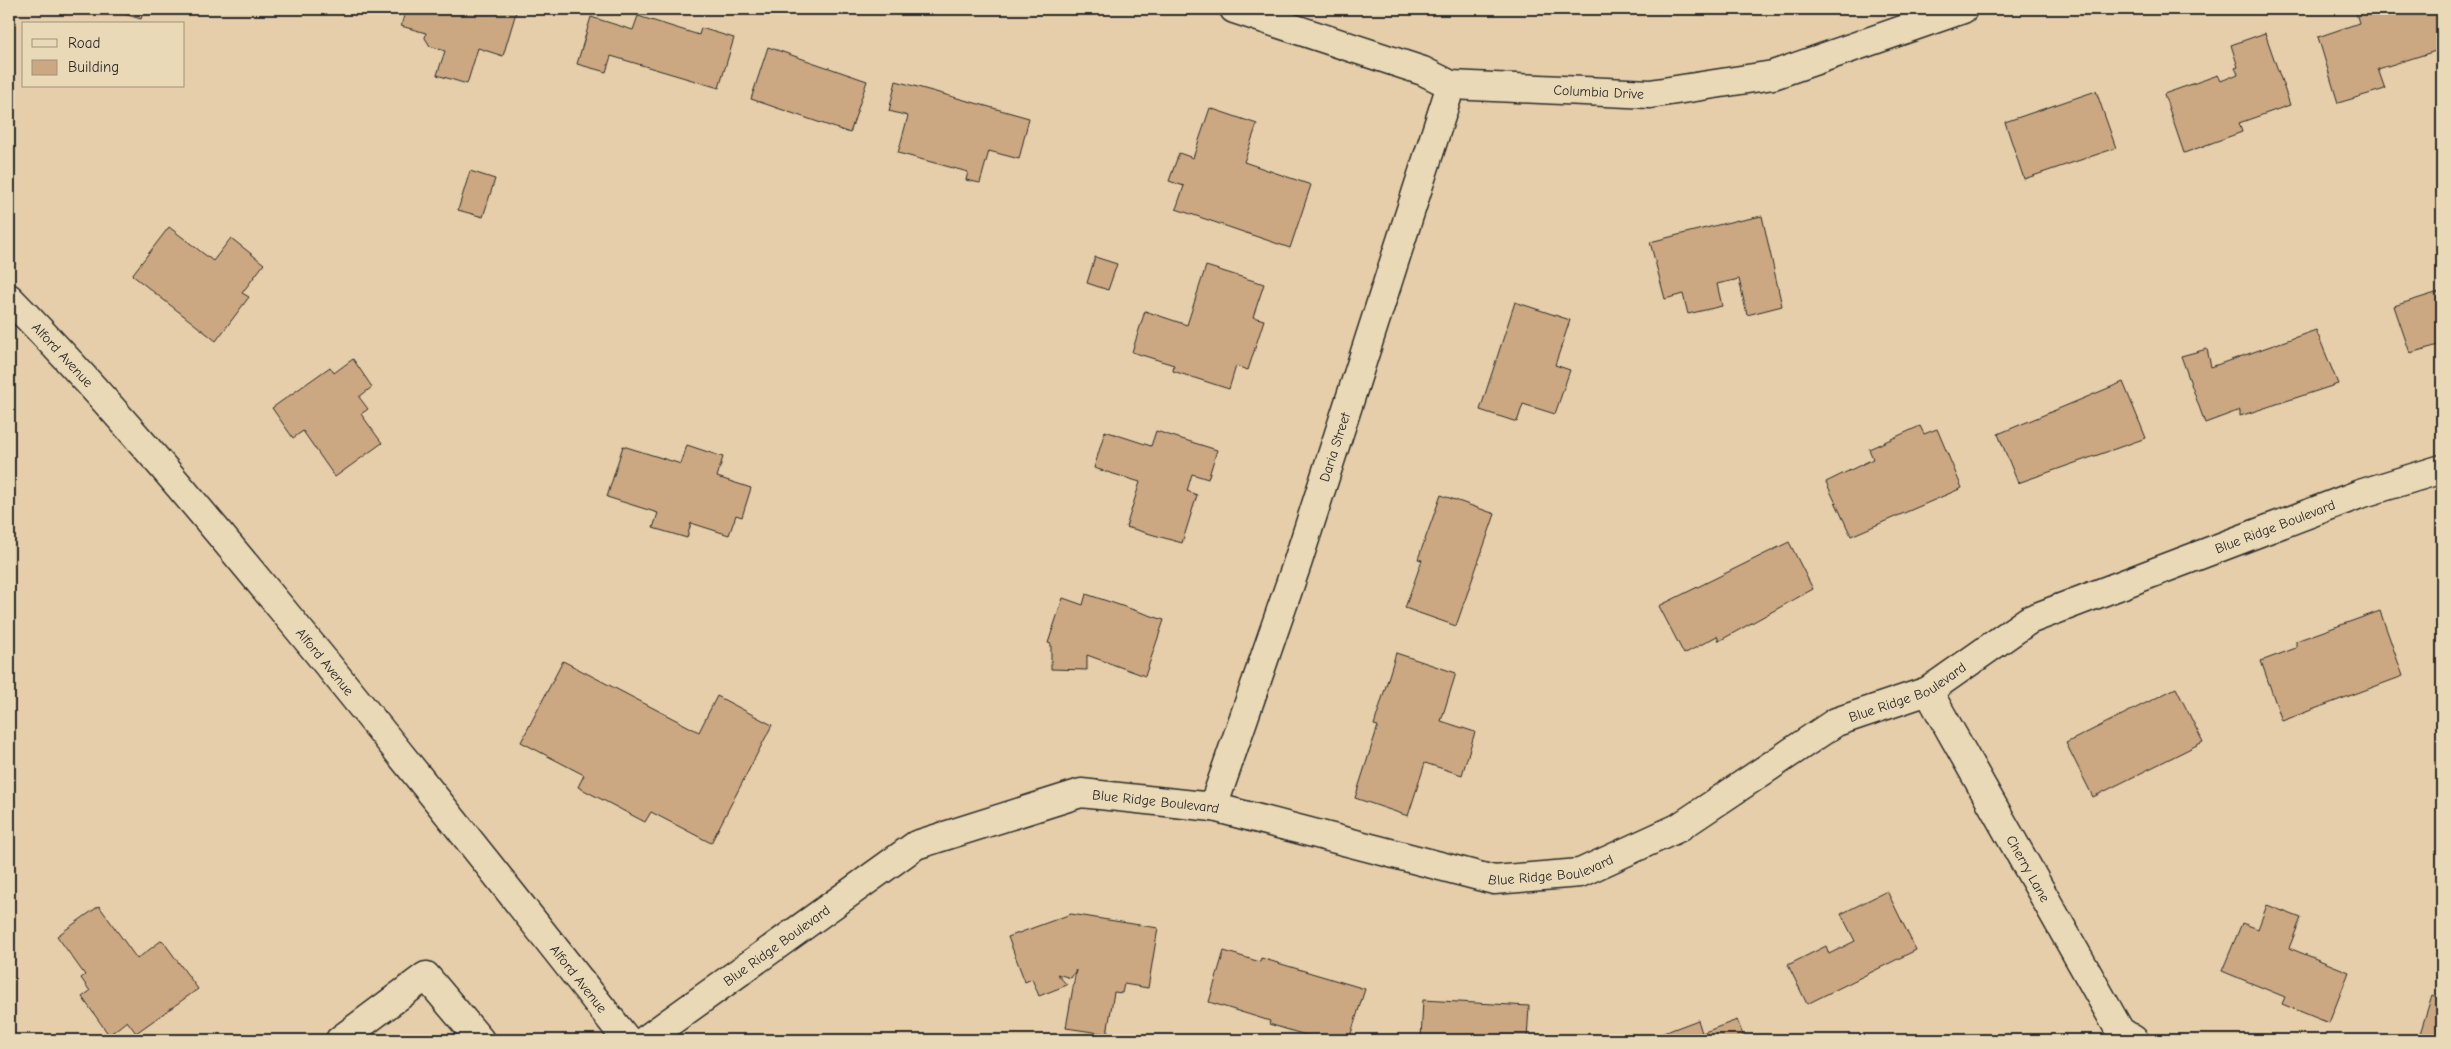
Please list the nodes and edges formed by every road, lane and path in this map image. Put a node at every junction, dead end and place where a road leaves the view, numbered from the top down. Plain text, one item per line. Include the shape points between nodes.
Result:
1 (1234, 9) edge
2 (1963, 9) edge
3 (1451, 84) junction
4 (9, 298) edge
5 (2442, 469) edge
6 (1928, 691) junction
7 (1213, 807) junction
8 (340, 1040) edge
9 (480, 1040) edge
10 (627, 1040) edge
11 (645, 1040) edge
12 (2134, 1040) edge

1 - 3 street, Columbia Drive via 1423,71
2 - 3 street, Columbia Drive via 1773,75 1650,94
3 - 7 street, Daria Street via 1297,564
4 - 10 street, Alford Avenue via 104,397 217,530 390,740
5 - 6 street, Blue Ridge Boulevard via 2360,494 2029,620
6 - 7 street, Blue Ridge Boulevard via 1836,722 1678,828 1580,873 1494,880
6 - 12 street, Cherry Lane via 2120,1030
7 - 11 street, Blue Ridge Boulevard via 1081,793 916,845
8 - 9 street via 426,976

